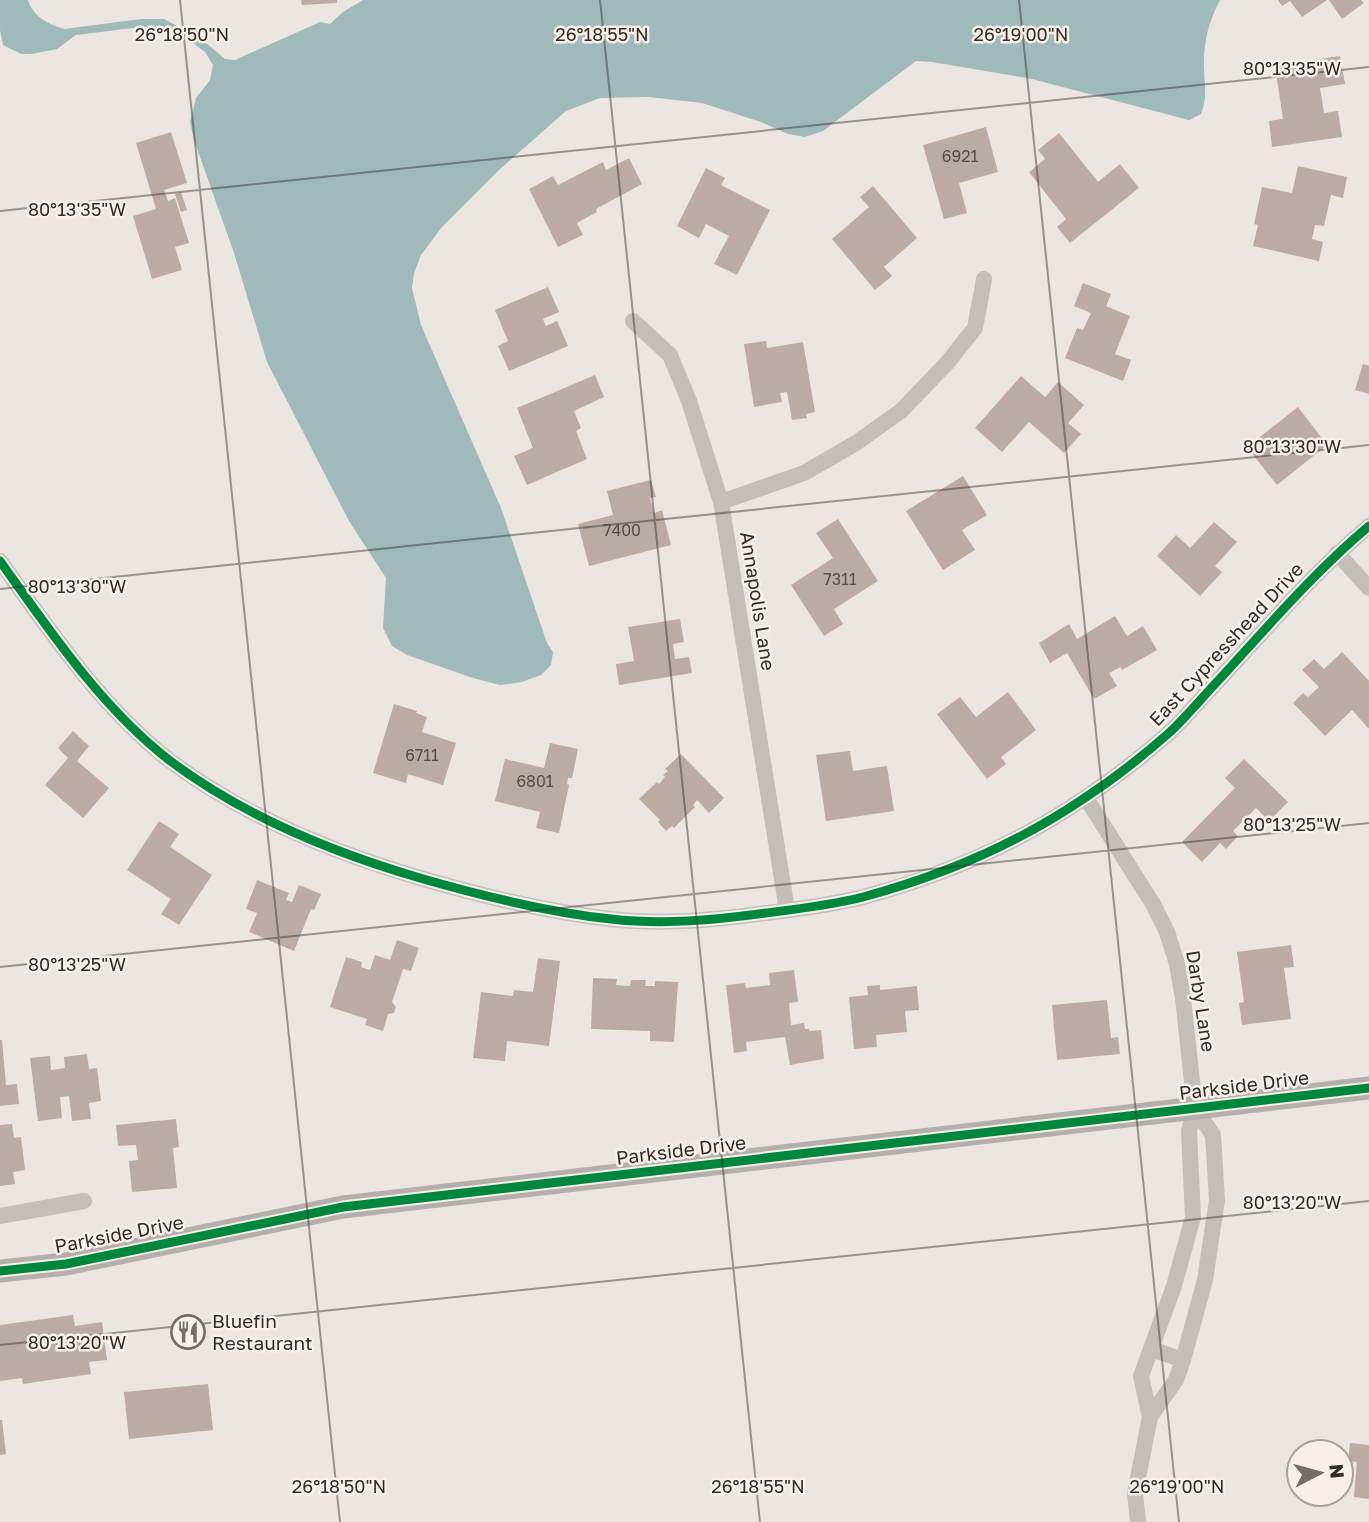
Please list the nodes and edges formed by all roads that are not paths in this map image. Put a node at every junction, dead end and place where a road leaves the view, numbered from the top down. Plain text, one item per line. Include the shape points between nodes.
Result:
1 (984, 279) dead end
2 (633, 321) dead end
3 (720, 502) junction
4 (1369, 526) edge
5 (1337, 553) junction
6 (0, 561) edge
7 (1369, 588) edge
8 (1086, 798) junction
9 (787, 910) junction
10 (1369, 1088) edge
11 (1195, 1109) junction
12 (84, 1201) dead end
13 (0, 1216) edge
14 (0, 1271) edge
15 (1171, 1292) junction
16 (1200, 1299) junction
17 (1151, 1349) junction
18 (1183, 1360) junction
19 (1150, 1417) junction
20 (1138, 1522) edge

1 - 3 street via 975,328 901,411 804,473
2 - 3 street, Annapolis Lane via 670,355
3 - 9 street, Annapolis Lane
4 - 5 street, East Cypresshead Drive
5 - 7 street
5 - 8 street, East Cypresshead Drive via 1171,731
6 - 9 street, East Cypresshead Drive via 118,713 168,759 297,835 369,863 534,907 615,919 698,922
8 - 9 street, East Cypresshead Drive via 1021,836 941,873 859,898
8 - 11 street, Darby Lane via 1167,932 1183,999
10 - 11 street, Parkside Drive
11 - 14 street, Parkside Drive via 343,1207 66,1264
11 - 15 street via 1189,1131 1193,1217
11 - 16 street via 1213,1135 1217,1200
12 - 13 street
15 - 16 street
15 - 17 street
16 - 18 street
17 - 18 street
17 - 19 street via 1141,1376
18 - 19 street via 1176,1380
19 - 20 street via 1135,1493

